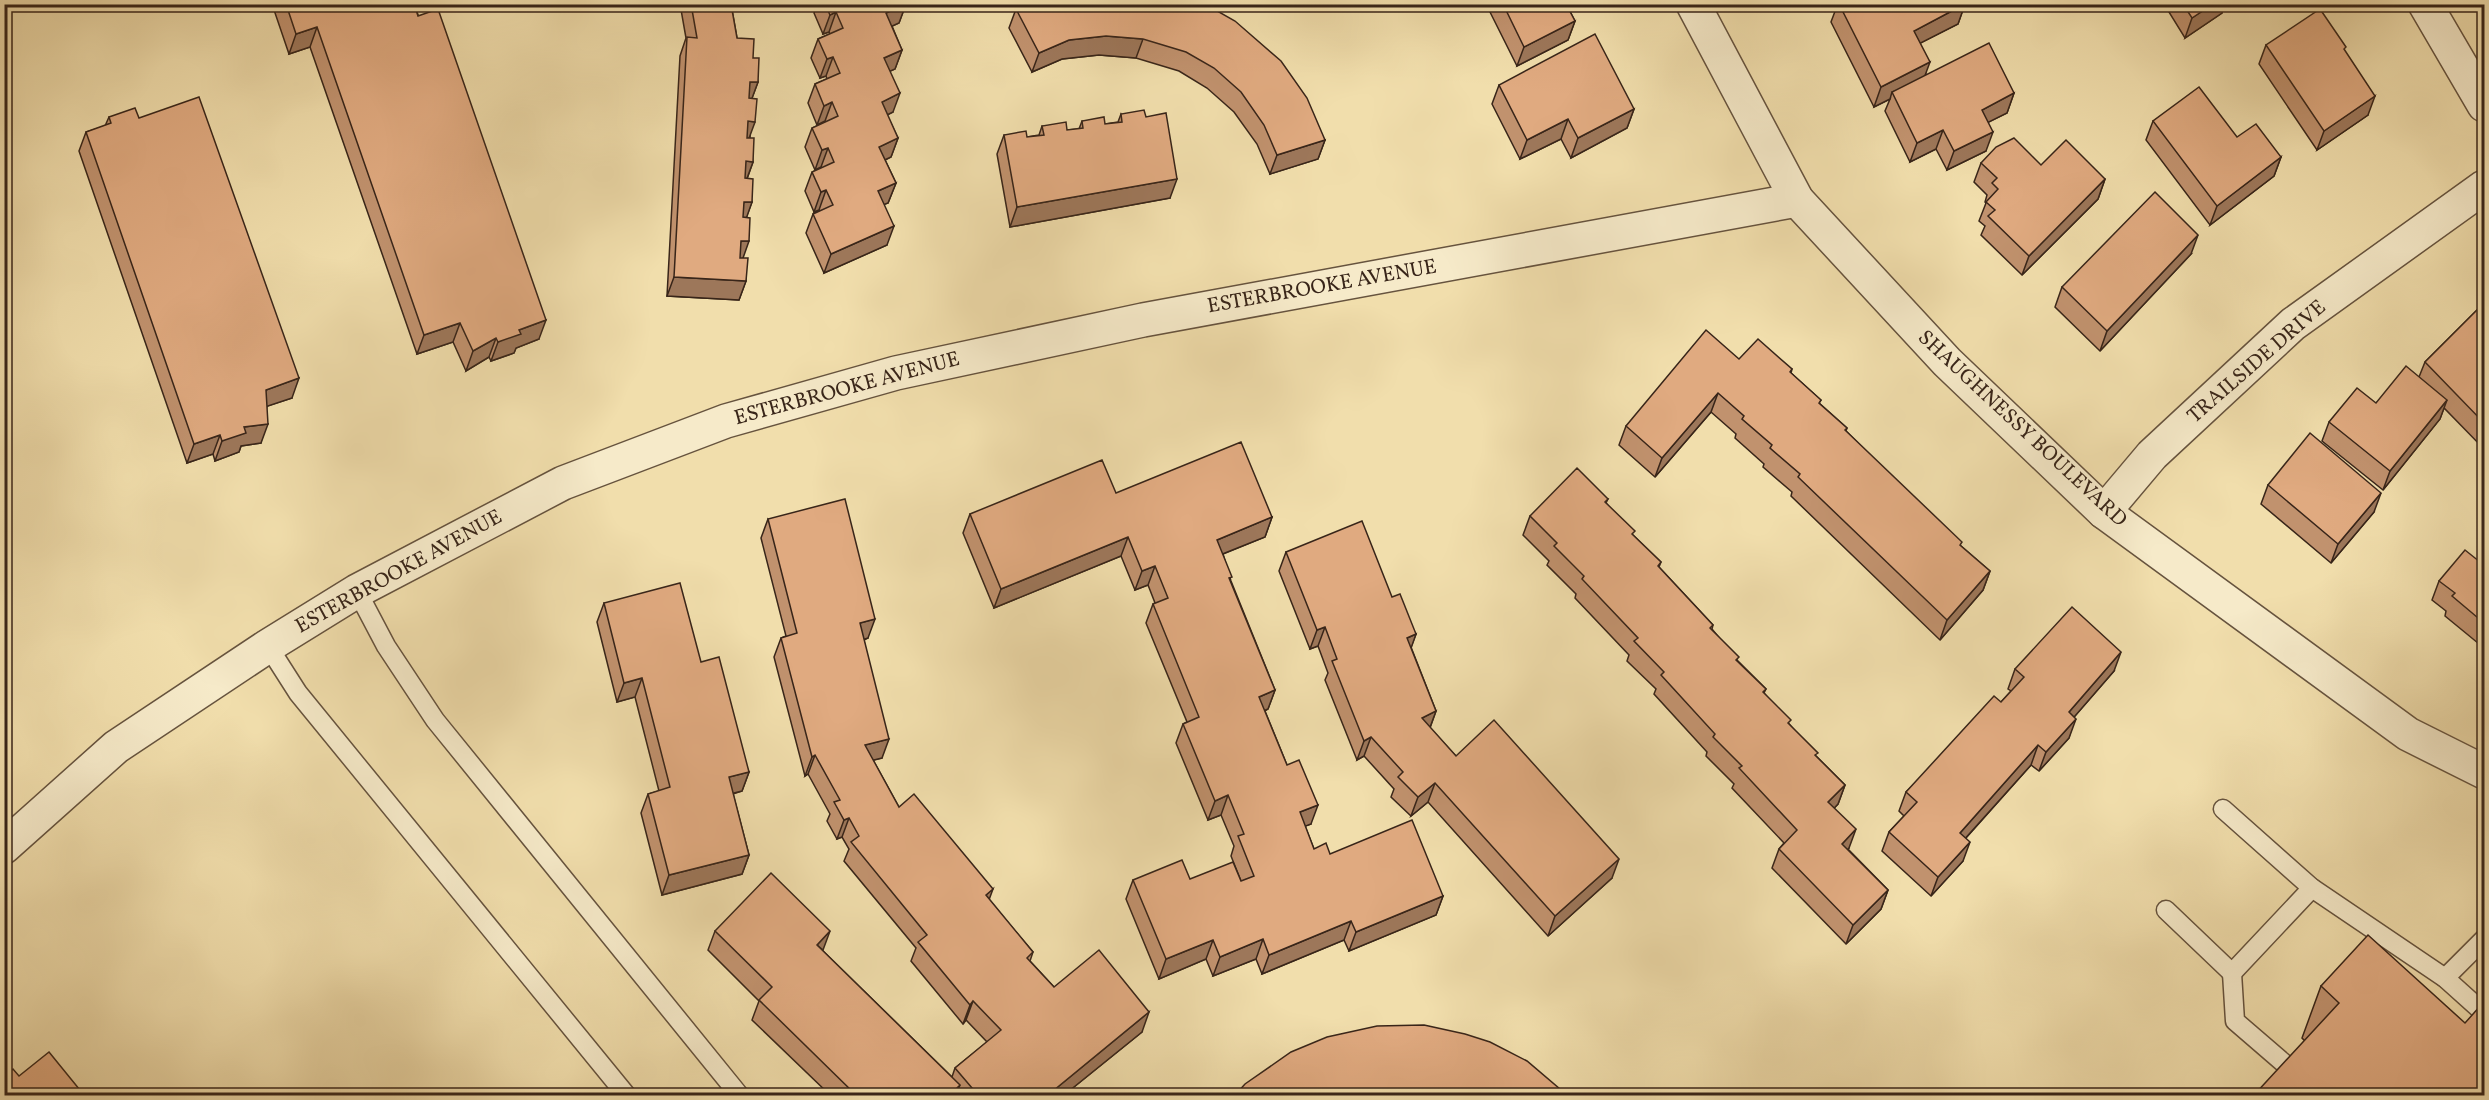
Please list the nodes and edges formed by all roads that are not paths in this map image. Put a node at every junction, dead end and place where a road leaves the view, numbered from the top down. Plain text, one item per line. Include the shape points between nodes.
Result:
1 (1693, 4) edge
2 (2425, 4) edge
3 (2484, 105) edge
4 (2484, 188) edge
5 (1797, 200) junction
6 (2104, 512) junction
7 (357, 591) junction
8 (268, 646) junction
9 (2484, 772) edge
10 (2223, 809) dead end
11 (4, 847) edge
12 (2312, 888) junction
13 (2166, 910) dead end
14 (2484, 939) edge
15 (2232, 973) junction
16 (2445, 978) junction
17 (2484, 1013) edge
18 (2286, 1065) edge
19 (627, 1095) edge
20 (740, 1095) edge

1 - 5 street, SHAUGHNESSY BOULEVARD
2 - 3 street
4 - 6 street, TRAILSIDE DRIVE via 2293,324 2139,468
5 - 6 street, SHAUGHNESSY BOULEVARD via 1947,362
5 - 7 street, ESTERBROOKE AVENUE via 1143,320 896,373 726,421 563,483
6 - 9 street, SHAUGHNESSY BOULEVARD via 2408,734
7 - 8 street, ESTERBROOKE AVENUE
7 - 20 lane via 386,646 435,720
8 - 11 street, ESTERBROOKE AVENUE via 116,747
8 - 19 lane via 298,693
10 - 12 lane
12 - 15 lane
12 - 16 lane
13 - 15 lane
14 - 16 lane
15 - 18 lane via 2235,1021
16 - 17 lane

